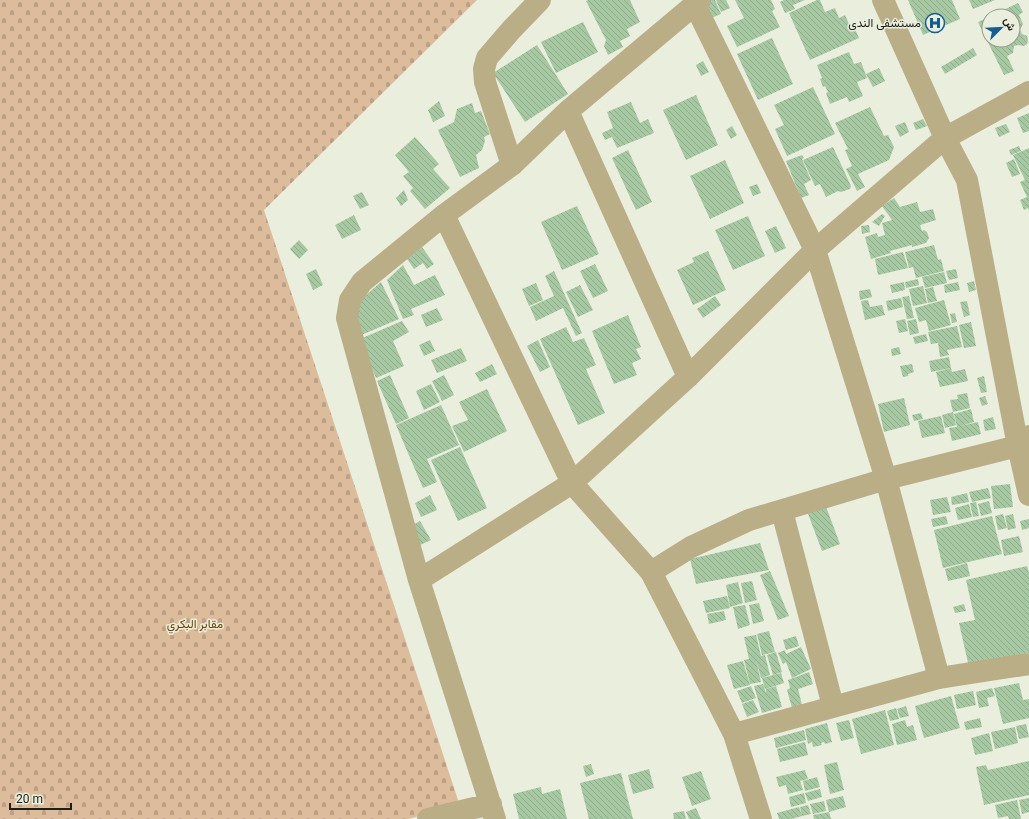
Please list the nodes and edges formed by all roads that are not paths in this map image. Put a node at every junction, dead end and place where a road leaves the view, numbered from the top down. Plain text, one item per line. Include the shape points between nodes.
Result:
1 (540, 0) edge
2 (883, 0) edge
3 (697, 2) edge
4 (1029, 92) edge
5 (568, 111) junction
6 (945, 138) junction
7 (512, 165) junction
8 (444, 215) junction
9 (815, 250) junction
10 (688, 377) junction
11 (1023, 441) edge
12 (886, 479) junction
13 (572, 484) junction
14 (1029, 495) edge
15 (782, 510) junction
16 (651, 572) junction
17 (419, 580) junction
18 (1029, 664) edge
19 (939, 678) junction
20 (833, 706) junction
21 (734, 734) junction
22 (493, 812) edge
23 (428, 819) edge
24 (760, 819) edge

1 - 7 street via 488,58 484,69 485,82
2 - 6 street
3 - 5 street
3 - 9 street
4 - 6 street
5 - 7 street
5 - 10 street
6 - 9 street
6 - 11 street via 967,180
7 - 8 street
8 - 13 street
8 - 17 street via 362,282 350,300 347,318
9 - 10 street
9 - 12 street
10 - 13 street
11 - 12 street
11 - 14 street
12 - 15 street
12 - 19 street
13 - 16 street
13 - 17 street
15 - 16 street via 749,520 691,547
15 - 20 street
16 - 21 street
17 - 22 street
18 - 19 street
19 - 20 street
20 - 21 street
21 - 24 street
22 - 23 street

